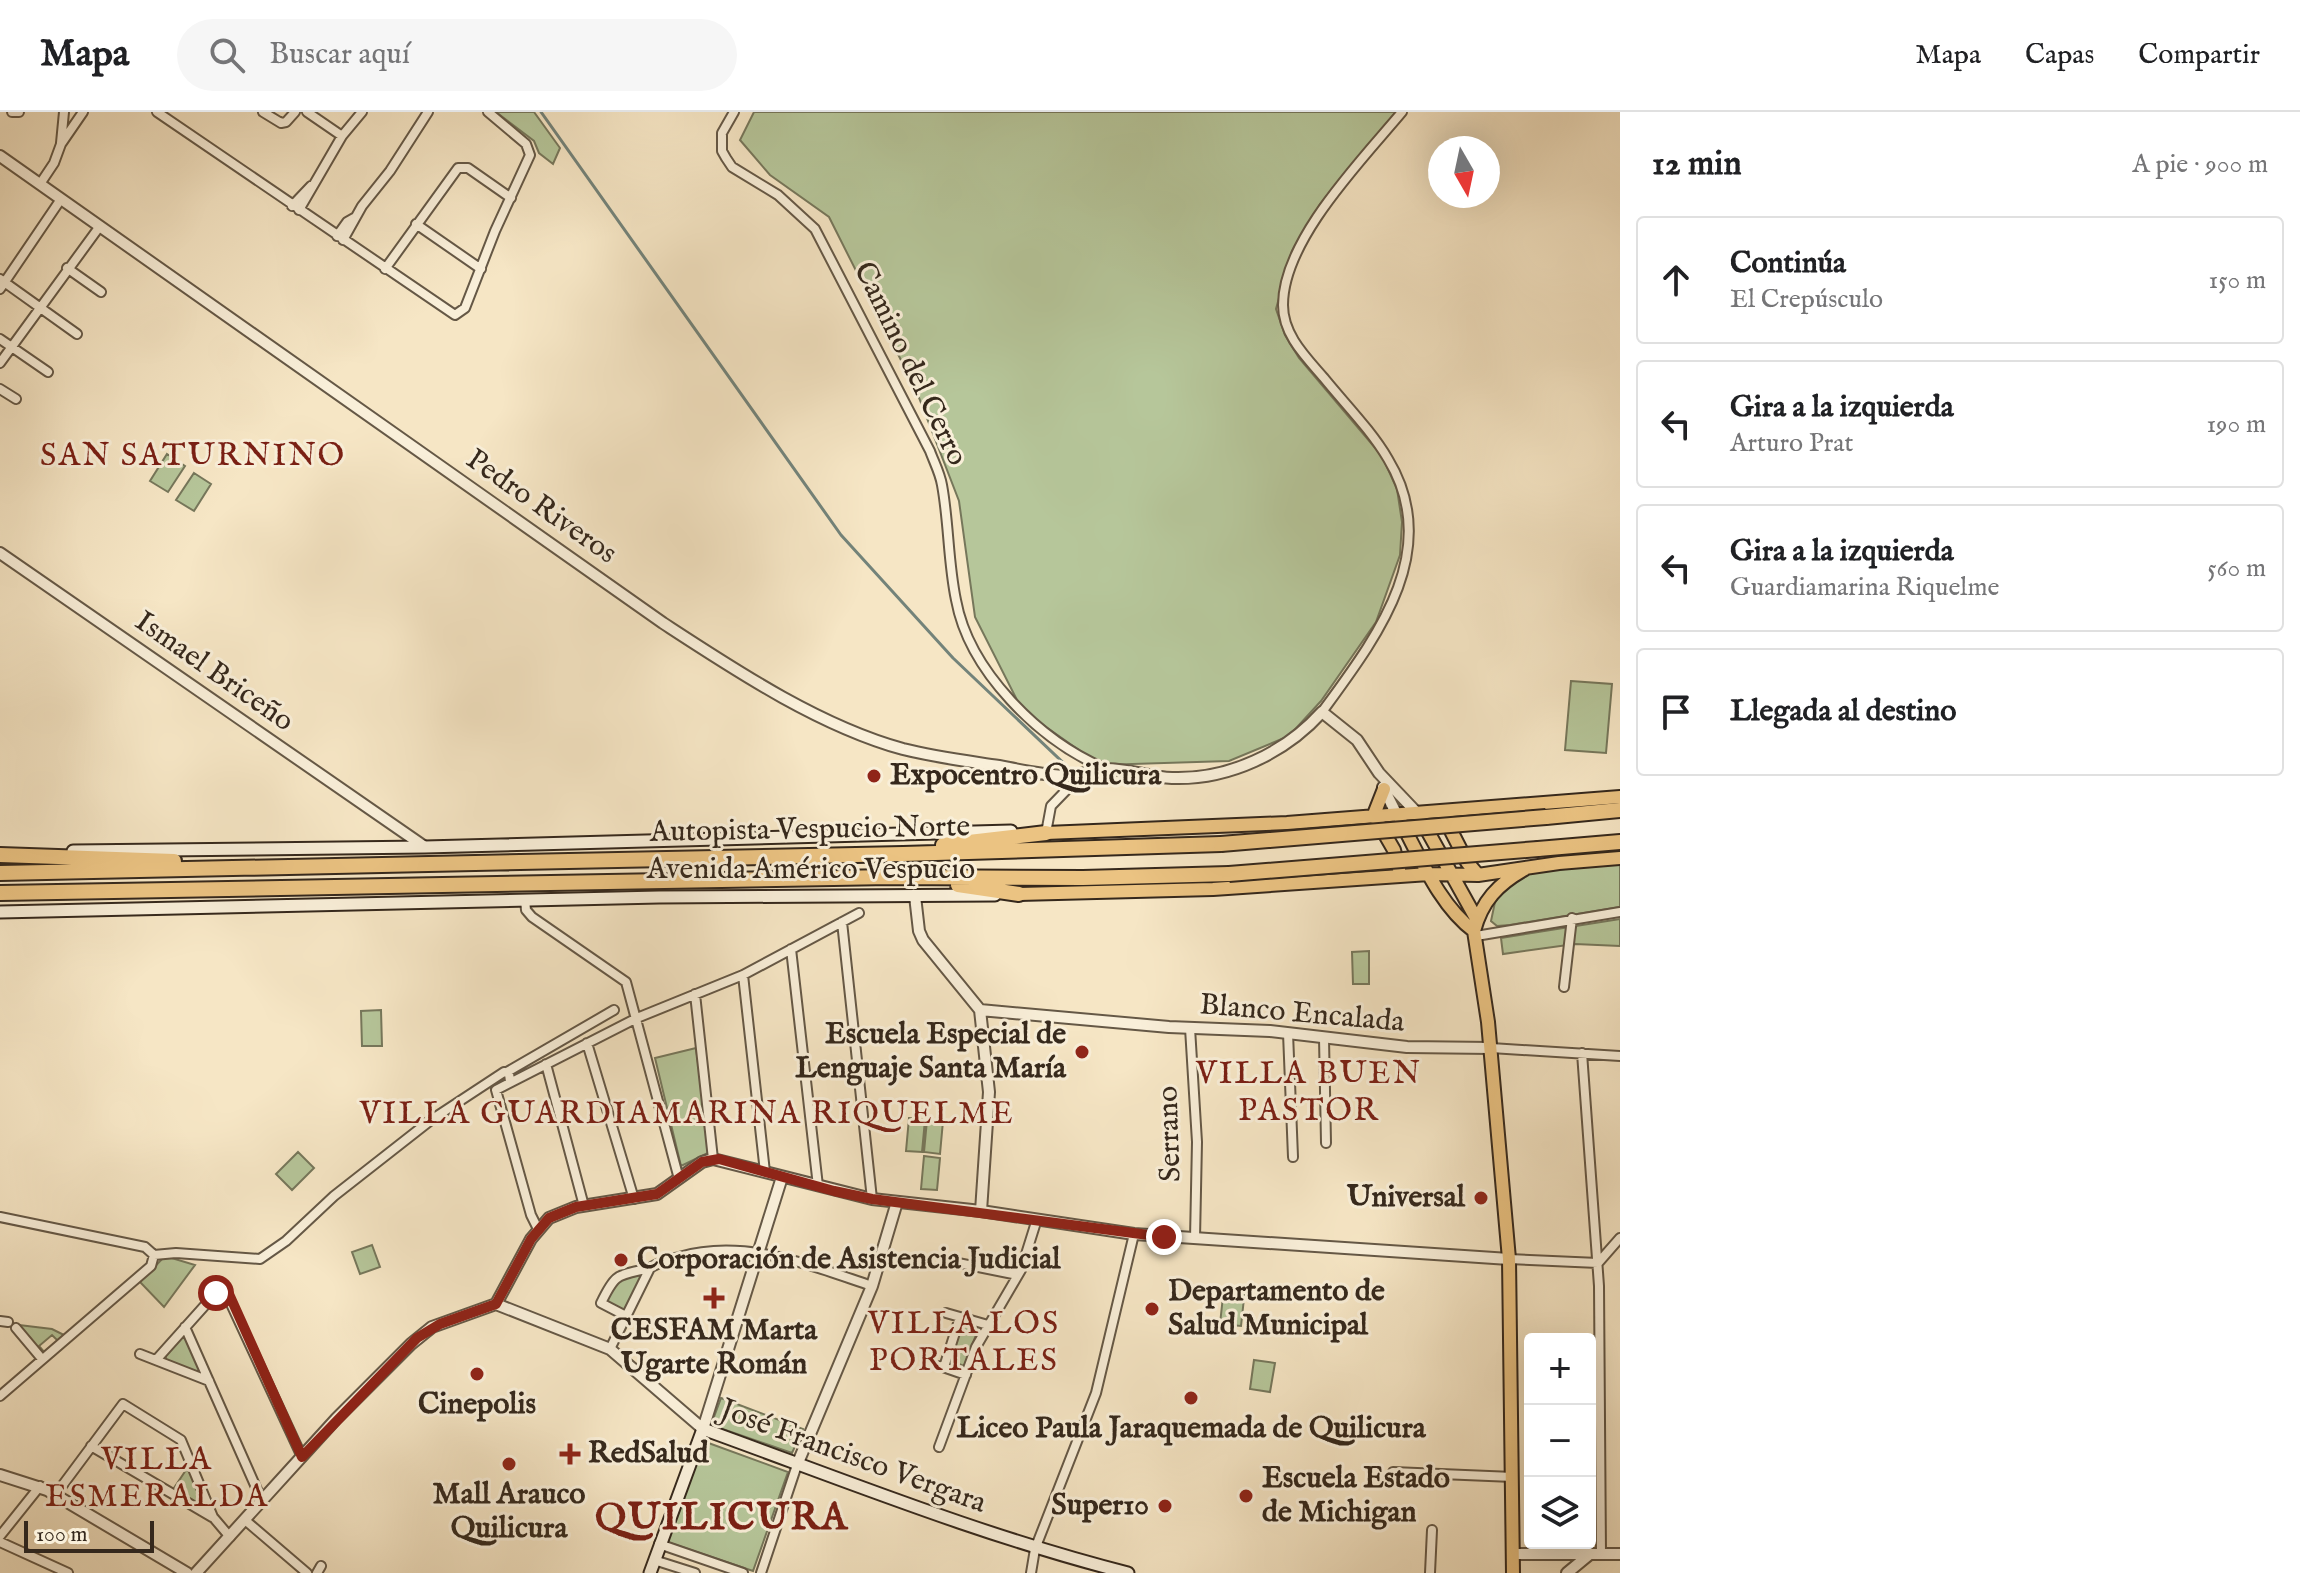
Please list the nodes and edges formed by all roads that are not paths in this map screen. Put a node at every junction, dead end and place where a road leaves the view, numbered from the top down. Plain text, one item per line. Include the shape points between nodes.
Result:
1 (64, 112) edge
2 (83, 112) edge
3 (157, 112) edge
4 (263, 112) edge
5 (295, 112) edge
6 (307, 112) edge
7 (362, 112) edge
8 (428, 112) edge
9 (488, 112) edge
10 (734, 112) edge
11 (1402, 112) edge
12 (342, 136) junction
13 (61, 144) junction
14 (0, 156) edge
15 (40, 184) junction
16 (511, 198) junction
17 (61, 199) junction
18 (296, 208) junction
19 (416, 224) junction
20 (100, 226) junction
21 (340, 238) junction
22 (67, 268) junction
23 (385, 269) junction
24 (481, 269) junction
25 (2, 283) edge
26 (101, 292) dead end
27 (40, 307) junction
28 (77, 334) dead end
29 (0, 339) edge
30 (11, 347) junction
31 (0, 363) edge
32 (48, 372) dead end
33 (0, 389) edge
34 (16, 399) dead end
35 (0, 553) edge
36 (1322, 712) junction
37 (1104, 769) junction
38 (1379, 773) junction
39 (1081, 775) junction
40 (1384, 789) junction
41 (1620, 797) edge
42 (1620, 810) edge
43 (1443, 812) junction
44 (1418, 814) junction
45 (1397, 815) junction
46 (1373, 817) junction
47 (401, 830) junction
48 (1046, 833) junction
49 (1620, 842) edge
50 (394, 847) junction
51 (425, 847) junction
52 (0, 854) edge
53 (903, 854) junction
54 (1620, 858) edge
55 (243, 867) junction
56 (1525, 869) junction
57 (0, 873) edge
58 (1429, 874) junction
59 (1452, 875) junction
60 (1478, 875) junction
61 (1398, 876) junction
62 (890, 877) junction
63 (0, 893) edge
64 (1019, 894) junction
65 (915, 896) junction
66 (525, 900) junction
67 (0, 912) edge
68 (1620, 912) edge
69 (859, 913) dead end
70 (1572, 918) junction
71 (842, 922) junction
72 (1476, 929) junction
73 (791, 949) junction
74 (743, 975) junction
75 (1564, 987) dead end
76 (695, 994) junction
77 (614, 1010) dead end
78 (980, 1010) junction
79 (637, 1018) junction
80 (1190, 1028) junction
81 (1288, 1033) junction
82 (1324, 1038) junction
83 (587, 1043) junction
84 (1491, 1048) junction
85 (1582, 1053) junction
86 (1620, 1056) edge
87 (546, 1064) junction
88 (509, 1077) junction
89 (1326, 1143) dead end
90 (1293, 1157) dead end
91 (713, 1159) junction
92 (765, 1172) junction
93 (782, 1177) junction
94 (679, 1179) junction
95 (818, 1186) junction
96 (634, 1199) junction
97 (872, 1199) junction
98 (897, 1202) junction
99 (584, 1206) junction
100 (981, 1211) junction
101 (0, 1217) edge
102 (1037, 1219) junction
103 (538, 1229) junction
104 (1134, 1234) junction
105 (1195, 1238) junction
106 (1620, 1238) edge
107 (758, 1252) junction
108 (154, 1255) junction
109 (1509, 1259) junction
110 (958, 1263) dead end
111 (1598, 1263) junction
112 (650, 1268) junction
113 (1018, 1275) junction
114 (872, 1286) junction
115 (496, 1304) junction
116 (946, 1313) dead end
117 (626, 1316) junction
118 (960, 1317) junction
119 (8, 1324) edge
120 (988, 1325) junction
121 (185, 1327) junction
122 (610, 1349) junction
123 (140, 1354) dead end
124 (42, 1359) junction
125 (156, 1360) junction
126 (966, 1375) junction
127 (209, 1381) junction
128 (0, 1396) edge
129 (703, 1429) junction
130 (91, 1446) junction
131 (939, 1447) dead end
132 (302, 1457) junction
133 (797, 1465) junction
134 (1393, 1472) dead end
135 (0, 1475) edge
136 (1513, 1477) junction
137 (40, 1486) junction
138 (56, 1494) junction
139 (262, 1501) junction
140 (213, 1517) junction
141 (245, 1520) junction
142 (1432, 1530) dead end
143 (0, 1536) edge
144 (230, 1537) junction
145 (0, 1542) edge
146 (659, 1544) junction
147 (1035, 1549) junction
148 (1513, 1554) junction
149 (1596, 1554) junction
150 (1620, 1554) edge
151 (654, 1560) junction
152 (712, 1563) junction
153 (68, 1573) edge
154 (187, 1573) edge
155 (196, 1573) edge
156 (307, 1573) edge
157 (650, 1573) edge
158 (695, 1573) edge
159 (709, 1573) edge
160 (743, 1573) edge
161 (761, 1573) edge
162 (1031, 1573) edge
163 (1126, 1573) edge
164 (1430, 1573) edge
165 (1513, 1573) edge
166 (1567, 1573) edge

1 - 13 street
2 - 13 street
3 - 18 street
4 - 5 street via 281,123
6 - 12 street
7 - 12 street
8 - 21 street
9 - 16 street via 530,151
10 - 37 street, Camino del Cerro via 722,133 726,158 815,229 930,451 942,481 956,600 972,646 992,677 1038,725 1070,752
11 - 36 street via 1321,210 1293,262 1283,297 1285,320 1296,344 1389,460 1410,521 1404,568 1391,605
12 - 18 street
13 - 15 street
14 - 15 street, Pedro Riveros
15 - 17 street, Pedro Riveros
16 - 19 street via 460,167
16 - 24 street
17 - 20 street, Pedro Riveros
17 - 25 street
18 - 21 street
19 - 23 street
19 - 24 street
20 - 22 street
20 - 39 street, Pedro Riveros via 738,672 864,736 903,749
21 - 23 street
22 - 26 street
22 - 27 street
23 - 24 street via 455,315 465,308
25 - 27 street
27 - 28 street
27 - 30 street
29 - 30 street
30 - 31 street
30 - 32 street
33 - 34 street
35 - 47 street, Ismael Briceño
36 - 37 street via 1284,746 1224,772 1172,778
36 - 38 street via 1357,740
37 - 39 street, Pedro Riveros
38 - 40 street
38 - 44 street
39 - 48 street via 1051,806
40 - 45 street
40 - 46 main road
41 - 43 main road, Avenida Américo Vespucio
42 - 53 highway, Autopista Vespucio Norte, bridge via 1221,844
43 - 44 main road, Avenida Américo Vespucio
43 - 60 main road
44 - 45 main road, Avenida Américo Vespucio
44 - 59 main road
45 - 46 main road, Avenida Américo Vespucio
45 - 58 main road
46 - 48 main road, Avenida Américo Vespucio
46 - 61 main road via 1399,860
47 - 50 street
47 - 51 street, Ismael Briceño
48 - 51 main road, Avenida Américo Vespucio
48 - 53 highway
49 - 62 highway, Autopista Vespucio Norte, bridge via 1229,874
50 - 51 main road, Avenida Américo Vespucio
50 - 52 main road, Avenida Américo Vespucio
52 - 55 highway
53 - 55 highway, Autopista Vespucio Norte
54 - 56 main road, Avenida Américo Vespucio
55 - 57 highway, Autopista Vespucio Norte
56 - 60 main road, Avenida Américo Vespucio
56 - 72 main road via 1491,892
58 - 59 main road, Avenida Américo Vespucio
58 - 61 main road, Avenida Américo Vespucio
58 - 72 main road via 1461,922
59 - 60 main road, Avenida Américo Vespucio
59 - 72 main road
61 - 64 main road, Avenida Américo Vespucio via 1213,889
62 - 63 highway, Autopista Vespucio Norte
62 - 64 highway
64 - 65 main road, Avenida Américo Vespucio
65 - 66 main road, Avenida Américo Vespucio
65 - 78 street via 923,940
66 - 67 main road, Avenida Américo Vespucio
66 - 79 street via 532,917 626,982
68 - 70 street
69 - 71 street
70 - 72 street
70 - 75 street
71 - 73 street
71 - 97 street
72 - 84 main road
73 - 74 street
73 - 95 street
74 - 76 street
74 - 92 street
76 - 79 street
76 - 91 street
77 - 88 street
78 - 80 street, Blanco Encalada
78 - 100 street via 989,1084
79 - 83 street
79 - 94 street
80 - 81 street, Blanco Encalada
80 - 105 street, Serrano via 1197,1132
81 - 82 street, Blanco Encalada
81 - 90 street
82 - 84 street, Blanco Encalada via 1416,1048
82 - 89 street
83 - 87 street
83 - 96 street
84 - 85 street, Blanco Encalada
84 - 109 main road
85 - 86 street, Blanco Encalada
85 - 111 street
87 - 88 street
87 - 99 street
88 - 103 street via 496,1090
88 - 108 street via 499,1075 444,1111 260,1259
91 - 92 street
91 - 94 street
92 - 93 street
93 - 95 street
93 - 107 street
94 - 96 street via 657,1194
95 - 97 street
96 - 99 street
97 - 98 street
98 - 100 street
98 - 114 street
99 - 103 street via 554,1215
100 - 102 street
101 - 108 street via 145,1247
102 - 104 street
102 - 113 street
103 - 115 street
104 - 105 street
104 - 147 street via 1096,1393
105 - 109 street
106 - 111 street
107 - 112 street via 697,1252
107 - 114 street
107 - 129 street
108 - 124 street via 151,1266
109 - 111 street
109 - 136 main road
110 - 113 street
111 - 149 street
112 - 117 street
112 - 117 street via 618,1276 610,1284 601,1303
113 - 120 street
114 - 133 street
115 - 122 street, José Francisco Vergara
115 - 132 street via 417,1338
116 - 118 street
117 - 122 street
118 - 120 street
118 - 126 street via 941,1366
119 - 124 street
120 - 126 street
121 - 125 street
121 - 127 street
121 - 132 street via 216,1293 229,1294
122 - 129 street, José Francisco Vergara
123 - 125 street
124 - 128 street
125 - 127 street
126 - 131 street
127 - 139 street
129 - 133 main road, José Francisco Vergara
129 - 146 main road
130 - 138 street
130 - 140 street
130 - 140 street via 123,1404 181,1440
132 - 139 street
133 - 147 main road, José Francisco Vergara
133 - 161 street
134 - 136 street
135 - 137 street
136 - 148 main road
137 - 138 street
137 - 143 street
138 - 154 street
139 - 141 street
140 - 144 street
141 - 144 street
141 - 156 street
142 - 164 street
144 - 155 street
145 - 153 street
146 - 151 main road
146 - 152 street
147 - 162 street
147 - 163 main road, José Francisco Vergara
148 - 149 street
148 - 165 main road
149 - 150 street
149 - 166 street
151 - 157 main road
151 - 158 street
152 - 159 street
152 - 160 street

